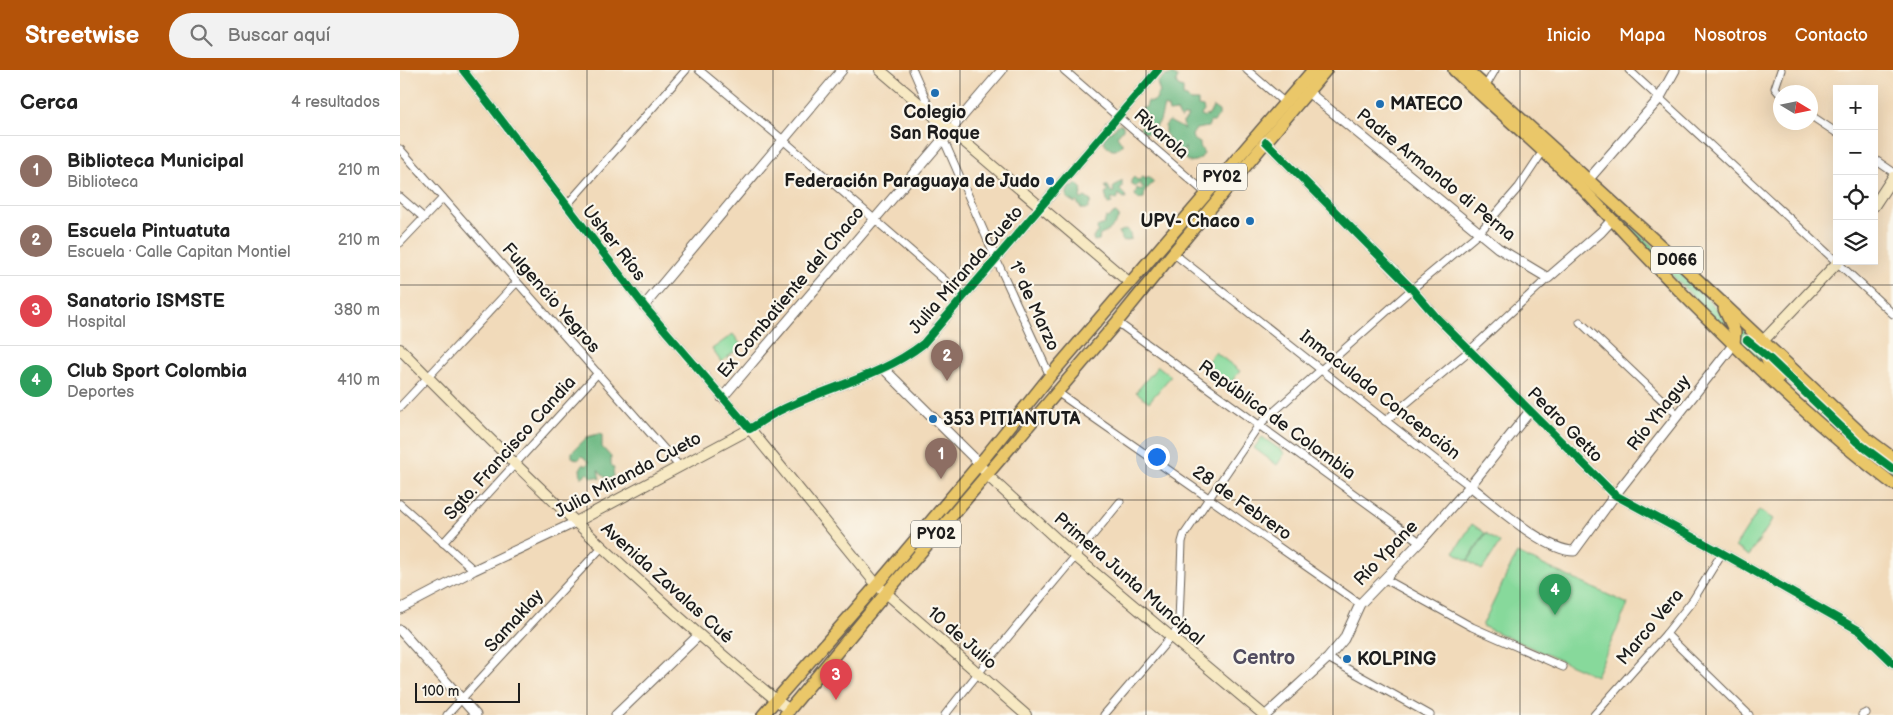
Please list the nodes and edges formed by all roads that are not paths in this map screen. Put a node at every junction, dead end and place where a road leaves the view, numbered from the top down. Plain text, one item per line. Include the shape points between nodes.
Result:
1 (463, 70) edge
2 (686, 70) edge
3 (699, 70) edge
4 (842, 70) edge
5 (880, 70) edge
6 (913, 70) edge
7 (1002, 70) edge
8 (1064, 70) edge
9 (1158, 70) edge
10 (1247, 70) edge
11 (1312, 70) edge
12 (1326, 70) edge
13 (1444, 70) edge
14 (1454, 70) edge
15 (1467, 70) edge
16 (1476, 70) edge
17 (1495, 70) edge
18 (1629, 70) edge
19 (1675, 70) edge
20 (1782, 70) edge
21 (1779, 85) edge
22 (1485, 88) junction
23 (1308, 92) junction
24 (1659, 99) junction
25 (1285, 103) junction
26 (933, 115) junction
27 (1118, 117) junction
28 (1818, 120) edge
29 (951, 130) junction
30 (1833, 130) edge
31 (943, 139) junction
32 (783, 140) junction
33 (1266, 142) junction
34 (400, 149) edge
35 (1539, 157) junction
36 (1878, 162) edge
37 (1893, 172) edge
38 (1893, 177) edge
39 (1585, 182) junction
40 (1207, 194) junction
41 (400, 197) edge
42 (443, 198) junction
43 (1878, 200) edge
44 (566, 206) junction
45 (1041, 207) junction
46 (424, 218) junction
47 (875, 219) junction
48 (1612, 220) junction
49 (1479, 233) junction
50 (400, 243) edge
51 (1173, 252) junction
52 (1833, 257) edge
53 (996, 259) junction
54 (1682, 265) junction
55 (1835, 265) edge
56 (1841, 265) edge
57 (1548, 278) junction
58 (517, 282) junction
59 (1130, 283) junction
60 (1412, 288) junction
61 (964, 297) junction
62 (1118, 298) junction
63 (644, 306) junction
64 (1129, 307) junction
65 (1893, 314) edge
66 (1117, 322) junction
67 (1580, 322) dead end
68 (1763, 341) junction
69 (1734, 344) junction
70 (400, 349) edge
71 (1469, 351) junction
72 (883, 368) junction
73 (1322, 369) junction
74 (598, 373) junction
75 (1050, 376) junction
76 (428, 377) junction
77 (1057, 392) junction
78 (722, 398) junction
79 (400, 407) edge
80 (1530, 411) junction
81 (1678, 415) junction
82 (1385, 421) junction
83 (1259, 425) junction
84 (1820, 426) junction
85 (750, 430) junction
86 (1893, 458) edge
87 (515, 463) junction
88 (979, 463) junction
89 (680, 467) junction
90 (986, 475) junction
91 (1893, 484) edge
92 (1470, 486) junction
93 (1615, 496) junction
94 (1209, 499) junction
95 (1120, 502) dead end
96 (400, 504) edge
97 (576, 522) junction
98 (1420, 542) junction
99 (443, 543) junction
100 (602, 547) junction
101 (1574, 551) joint
102 (1722, 553) junction
103 (1076, 557) junction
104 (474, 570) junction
105 (1385, 579) junction
106 (876, 585) junction
107 (886, 593) junction
108 (1360, 604) junction
109 (400, 609) edge
110 (400, 630) edge
111 (1666, 634) junction
112 (699, 635) junction
113 (1172, 637) junction
114 (1328, 658) junction
115 (1893, 663) edge
116 (1563, 668) dead end
117 (977, 674) junction
118 (462, 700) junction
119 (776, 700) junction
120 (790, 713) edge
121 (1425, 714) edge
122 (447, 715) edge
123 (476, 715) edge
124 (616, 715) edge
125 (763, 715) edge
126 (945, 715) edge
127 (1026, 715) edge
128 (1104, 715) edge
129 (1265, 715) edge
130 (1594, 715) edge
131 (1749, 715) edge

1 - 44 street, Usher Ríos
2 - 44 street
3 - 32 street
4 - 32 street
5 - 26 main road
6 - 26 street, 1º de Marzo
7 - 29 street, Ex Combatiente del Chaco
8 - 27 street, Rivarola
9 - 27 street, Julia Miranda Cueto
10 - 25 street
11 - 25 highway, PY02
12 - 23 highway, PY02
13 - 35 highway
14 - 22 highway, D066
15 - 22 highway, D066
16 - 22 highway
17 - 22 street
18 - 24 street
19 - 24 street
20 - 21 street
22 - 39 highway, D066
23 - 33 highway, PY02
23 - 49 street, Padre Armando di Perna
24 - 39 street
24 - 52 street
25 - 40 highway, PY02
26 - 29 main road
26 - 31 street, 1º de Marzo
27 - 40 street, Rivarola
27 - 45 street, Julia Miranda Cueto
28 - 30 street
29 - 31 street, Ex Combatiente del Chaco
29 - 45 main road
31 - 47 street, Ex Combatiente del Chaco
31 - 53 street, 1º de Marzo
32 - 47 street
32 - 63 street
33 - 51 highway, PY02
33 - 60 street, Pedro Getto
34 - 42 street, Fulgencio Yegros
35 - 39 highway via 1565,180
35 - 49 street via 1519,187
36 - 37 street
38 - 43 main road
39 - 48 highway, D066
39 - 54 highway, D066
40 - 59 highway, PY02
41 - 46 street
42 - 46 street
42 - 58 street, Fulgencio Yegros
44 - 63 street, Usher Ríos
45 - 53 street, Julia Miranda Cueto
45 - 59 main road
46 - 50 street
47 - 61 street
47 - 78 street, Ex Combatiente del Chaco
48 - 57 street
48 - 69 highway, D066
49 - 57 street, Padre Armando di Perna
49 - 60 street
51 - 64 highway, PY02
51 - 73 street, Inmaculada Concepción
53 - 61 street, Julia Miranda Cueto
53 - 75 street, 1º de Marzo
54 - 68 highway, D066
54 - 69 highway via 1725,310 1735,332
55 - 68 main road
56 - 65 street
57 - 71 street
58 - 74 street, Fulgencio Yegros
58 - 76 street
59 - 62 highway, PY02
60 - 71 street, Pedro Getto
60 - 73 street
61 - 72 street, Julia Miranda Cueto via 923,344
62 - 64 highway
62 - 75 highway, PY02
63 - 78 street, Usher Ríos
64 - 66 highway, PY02
66 - 77 highway, PY02
66 - 83 street, República de Colombia
67 - 81 street
68 - 84 highway via 1770,369 1813,411
68 - 86 highway, D066 via 1866,438
69 - 81 street, Río Yhaguy
69 - 84 highway, D066
70 - 76 main road, Avenida Zavalas Cué
71 - 80 street, Pedro Getto
71 - 82 street
72 - 85 street, Julia Miranda Cueto via 779,411
72 - 88 street
73 - 82 street, Inmaculada Concepción
73 - 83 street
74 - 87 street, Sgto. Francisco Candia
74 - 89 street, Fulgencio Yegros
75 - 88 highway, PY02
76 - 79 street
76 - 87 main road, Avenida Zavalas Cué
77 - 90 highway, PY02
77 - 94 street, 28 de Febrero
78 - 85 street, Usher Ríos
80 - 92 street, Río Ypane
80 - 93 street, Pedro Getto
81 - 93 street, Río Yhaguy
82 - 92 street, Inmaculada Concepción
83 - 94 street
83 - 98 street, República de Colombia
84 - 91 highway, D066
85 - 89 main road, Julia Miranda Cueto
85 - 106 main road, Usher Ríos
87 - 97 main road, Avenida Zavalas Cué
87 - 99 street, Sgto. Francisco Candia
88 - 90 main road, Primera Junta Muncipal
88 - 106 highway, PY02
89 - 97 main road, Julia Miranda Cueto
90 - 103 main road, Primera Junta Muncipal
90 - 107 highway, PY02
92 - 98 street, Río Ypane
92 - 101 street, Inmaculada Concepción via 1536,536 1562,549
93 - 101 street, Río Yhaguy
93 - 102 street, Pedro Getto
94 - 108 street, 28 de Febrero
94 - 113 street via 1182,542 1179,621
95 - 103 street
96 - 99 street
97 - 100 main road, Avenida Zavalas Cué
97 - 104 street, Julia Miranda Cueto
98 - 105 street, Río Ypane
99 - 104 street
100 - 112 main road, Avenida Zavalas Cué
100 - 118 street, Samaklay
102 - 111 street, Marco Vera via 1693,600
102 - 115 street, Pedro Getto via 1860,631
103 - 113 main road, Primera Junta Muncipal
103 - 117 street
104 - 109 street, Julia Miranda Cueto
105 - 108 street, Río Ypane
105 - 116 street via 1472,627
106 - 107 main road, 10 de Julio
106 - 119 highway, PY02
107 - 117 main road, 10 de Julio
107 - 120 highway, PY02
108 - 114 street, Río Ypane via 1344,639
110 - 118 street
111 - 130 street, Marco Vera
111 - 131 street
112 - 119 main road, Avenida Zavalas Cué
112 - 124 street
113 - 128 street
113 - 129 main road, Primera Junta Muncipal
114 - 121 street
114 - 129 street, Río Ypane
117 - 126 street
117 - 127 main road, 10 de Julio
118 - 122 street, Samaklay
118 - 123 street
119 - 120 main road, Avenida Zavalas Cué
119 - 125 highway, PY02

